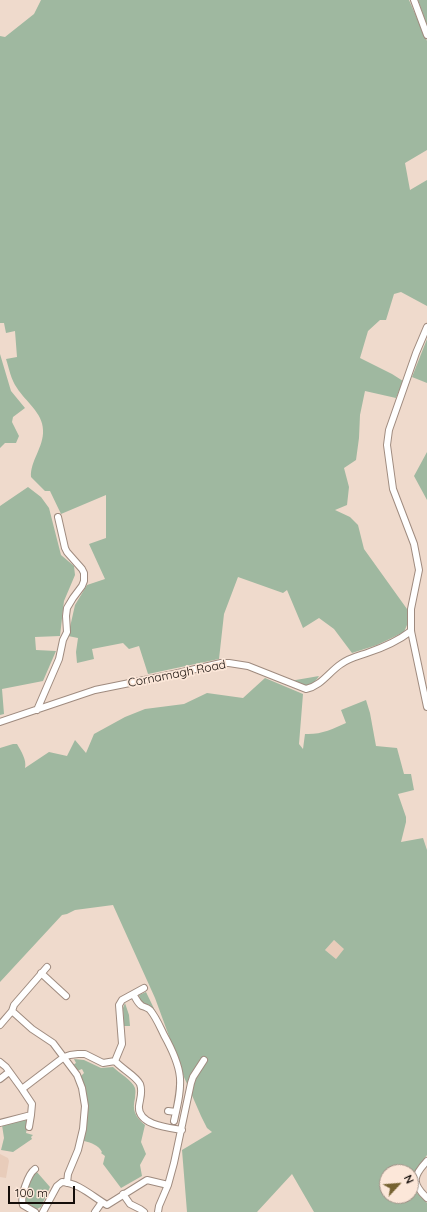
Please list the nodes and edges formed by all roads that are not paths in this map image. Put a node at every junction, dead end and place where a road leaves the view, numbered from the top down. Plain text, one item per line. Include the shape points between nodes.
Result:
1 (414, 0) edge
2 (427, 35) edge
3 (427, 327) edge
4 (58, 516) dead end
5 (411, 631) junction
6 (427, 707) edge
7 (37, 710) junction
8 (0, 722) edge
9 (47, 967) dead end
10 (42, 973) junction
11 (144, 988) dead end
12 (133, 994) junction
13 (66, 996) dead end
14 (12, 1011) junction
15 (0, 1025) edge
16 (64, 1057) junction
17 (115, 1060) junction
18 (204, 1060) dead end
19 (0, 1062) edge
20 (83, 1071) dead end
21 (9, 1072) junction
22 (77, 1075) junction
23 (0, 1079) edge
24 (22, 1089) junction
25 (168, 1111) dead end
26 (176, 1112) junction
27 (31, 1115) junction
28 (174, 1121) dead end
29 (0, 1123) edge
30 (29, 1127) dead end
31 (182, 1130) junction
32 (427, 1161) edge
33 (35, 1169) dead end
34 (67, 1183) junction
35 (168, 1185) junction
36 (123, 1194) junction
37 (427, 1198) edge
38 (102, 1202) junction
39 (35, 1212) edge
40 (43, 1212) edge
41 (95, 1212) edge
42 (144, 1212) edge
43 (158, 1212) edge

1 - 2 street
3 - 5 street via 389,430 387,445 393,488 414,544 419,570 411,609
4 - 7 street via 65,548 84,573 84,581 67,608 67,632 59,659
5 - 6 street
5 - 7 street, Cornamagh Road via 403,638 340,664 313,688 306,689 248,666 229,662 96,690
7 - 8 street, Cornamagh Road
9 - 10 street
10 - 13 street
10 - 14 street via 14,1004
11 - 12 street
12 - 17 street via 122,1000 119,1005 122,1044
12 - 26 street via 138,1003 153,1014 178,1063 181,1088
14 - 15 street
14 - 16 street via 53,1043
16 - 17 street via 82,1054 101,1062
16 - 22 street
16 - 24 street
17 - 31 street via 140,1084 142,1091 139,1108 143,1117 154,1124
18 - 31 street via 191,1083
19 - 21 street
20 - 22 street
21 - 23 street
21 - 24 street
22 - 34 street via 83,1092 84,1118 78,1150
24 - 27 street via 32,1104
25 - 26 street
26 - 28 street
27 - 29 street
27 - 30 street
31 - 35 street
32 - 37 street via 419,1169 416,1181 418,1189
33 - 39 street via 31,1173 22,1202
34 - 38 street via 90,1193
34 - 40 street via 61,1182 57,1186
35 - 36 street via 147,1180
35 - 43 street
36 - 38 street via 108,1205
36 - 42 street via 130,1204
38 - 41 street

